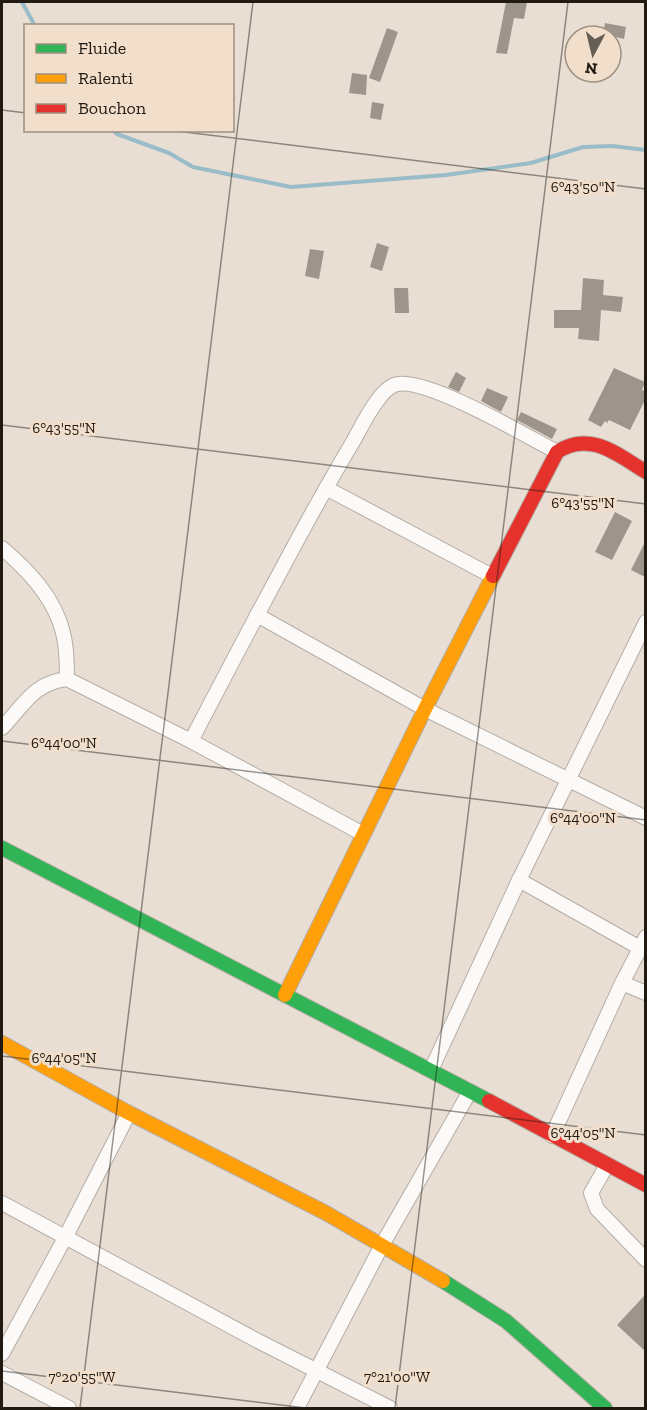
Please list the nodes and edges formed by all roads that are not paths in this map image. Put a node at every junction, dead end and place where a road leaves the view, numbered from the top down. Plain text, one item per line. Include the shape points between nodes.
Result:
1 (557, 452) junction
2 (645, 472) edge
3 (326, 488) junction
4 (2, 548) edge
5 (492, 576) junction
6 (256, 615) junction
7 (645, 622) edge
8 (67, 679) junction
9 (425, 709) junction
10 (2, 728) edge
11 (191, 741) junction
12 (567, 781) junction
13 (645, 818) edge
14 (363, 834) junction
15 (2, 848) edge
16 (519, 880) junction
17 (643, 943) edge
18 (622, 983) junction
19 (645, 993) edge
20 (285, 995) junction
21 (2, 1043) edge
22 (431, 1070) junction
23 (469, 1093) junction
24 (129, 1113) junction
25 (552, 1136) junction
26 (607, 1165) junction
27 (645, 1185) edge
28 (2, 1203) edge
29 (66, 1236) junction
30 (381, 1245) junction
31 (645, 1260) edge
32 (2, 1354) edge
33 (316, 1370) junction
34 (2, 1373) edge
35 (69, 1408) edge
36 (297, 1408) edge
37 (390, 1408) edge
38 (605, 1408) edge

1 - 2 street via 569,443 589,442
1 - 3 street via 441,393 401,384 378,399
1 - 5 street
3 - 5 street
3 - 6 street
4 - 8 street via 36,581 58,617
5 - 9 street
6 - 9 street
6 - 11 street
7 - 12 street
8 - 10 street via 37,689
8 - 11 street
9 - 12 street
9 - 14 street
11 - 14 street
12 - 13 street
12 - 16 street
14 - 20 street
15 - 20 street
16 - 17 street
16 - 22 street
17 - 18 street
18 - 19 street
18 - 25 street
20 - 22 street
21 - 24 street
22 - 23 street
23 - 25 street
23 - 30 street
24 - 29 street
24 - 30 street
25 - 26 street
26 - 27 street
26 - 31 street via 591,1193 597,1209
28 - 29 street
29 - 32 street
29 - 33 street
30 - 33 street
30 - 38 street via 506,1321
33 - 36 street
33 - 37 street
34 - 35 street

